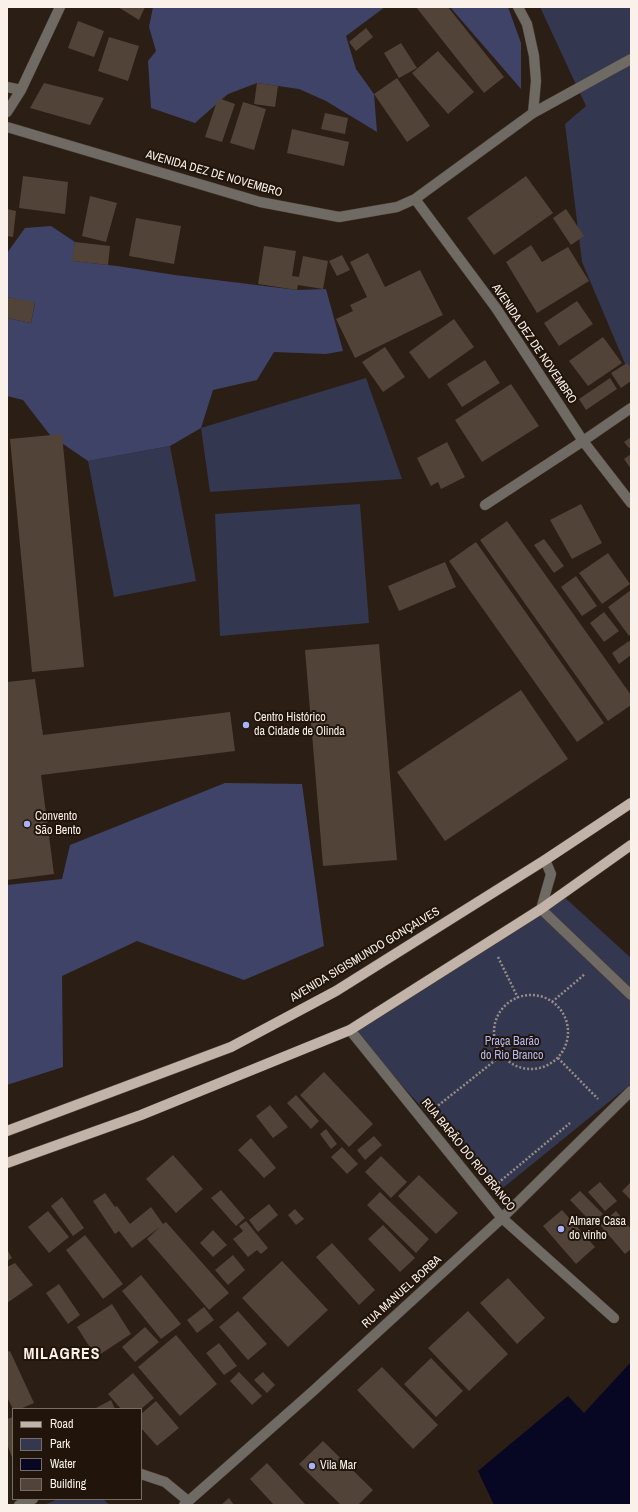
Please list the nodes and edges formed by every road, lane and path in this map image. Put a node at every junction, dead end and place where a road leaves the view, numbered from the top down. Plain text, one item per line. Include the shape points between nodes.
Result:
1 (60, 7) edge
2 (518, 7) edge
3 (631, 59) edge
4 (7, 87) edge
5 (21, 90) junction
6 (7, 112) edge
7 (533, 113) junction
8 (7, 127) edge
9 (415, 199) junction
10 (631, 408) edge
11 (583, 441) junction
12 (631, 503) edge
13 (485, 505) dead end
14 (631, 803) edge
15 (631, 845) edge
16 (545, 860) junction
17 (541, 909) junction
18 (497, 955) dead end
19 (598, 963) junction
20 (631, 995) edge
21 (518, 998) junction
22 (552, 1002) junction
23 (350, 1030) junction
24 (502, 1055) junction
25 (558, 1058) junction
26 (631, 1091) edge
27 (593, 1104) dead end
28 (433, 1111) dead end
29 (575, 1119) dead end
30 (7, 1131) edge
31 (7, 1163) edge
32 (493, 1178) dead end
33 (502, 1218) junction
34 (614, 1318) dead end
35 (142, 1474) edge
36 (31, 1500) edge
37 (186, 1503) edge
38 (19, 1505) edge

1 - 5 street
2 - 7 street via 527,24 534,56 536,81
3 - 7 street, AVENIDA DEZ DE NOVEMBRO
4 - 5 street
5 - 6 street
7 - 9 street, AVENIDA DEZ DE NOVEMBRO
8 - 9 street, AVENIDA DEZ DE NOVEMBRO via 260,202 339,218 397,207
9 - 11 street, AVENIDA DEZ DE NOVEMBRO via 496,308
10 - 11 street
11 - 12 street, AVENIDA DEZ DE NOVEMBRO
11 - 13 street
14 - 16 main road, AVENIDA SIGISMUNDO GONÇALVES
15 - 17 main road
16 - 17 street via 551,874
16 - 30 main road, AVENIDA SIGISMUNDO GONÇALVES via 336,991 231,1046
17 - 19 street
17 - 23 main road
18 - 21 path
19 - 20 street
19 - 22 path
21 - 22 path via 540,997
21 - 24 path via 509,1003 496,1020 496,1044
22 - 25 path via 561,1011 568,1035 565,1047
23 - 31 main road via 141,1115
23 - 33 street, RUA BARÃO DO RIO BRANCO
24 - 25 path via 511,1064 536,1069
24 - 28 path
25 - 27 path via 599,1099
26 - 33 street, RUA MANUEL BORBA
29 - 32 path via 498,1184
33 - 34 street, RUA BARÃO DO RIO BRANCO
33 - 37 street, RUA MANUEL BORBA
35 - 37 street via 165,1482
36 - 38 street

